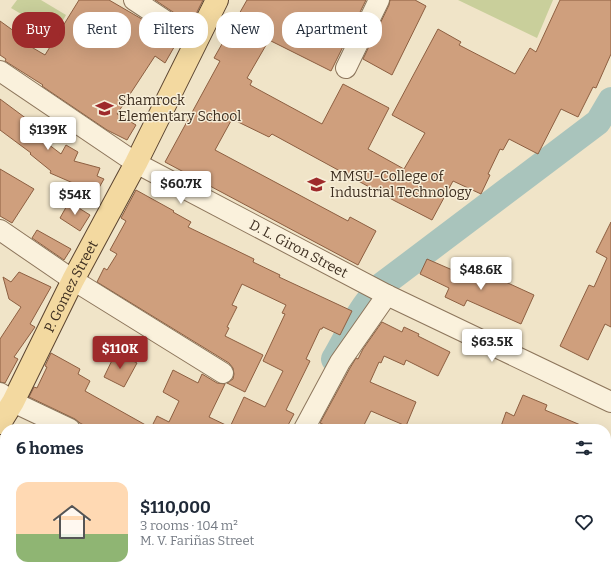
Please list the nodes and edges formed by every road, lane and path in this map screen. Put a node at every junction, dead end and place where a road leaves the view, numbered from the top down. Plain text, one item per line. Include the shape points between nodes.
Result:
1 (134, 0) edge
2 (217, 0) edge
3 (379, 0) edge
4 (152, 12) edge
5 (208, 18) edge
6 (193, 48) edge
7 (346, 68) dead end
8 (0, 71) edge
9 (136, 163) junction
10 (0, 230) edge
11 (73, 280) junction
12 (387, 295) junction
13 (223, 373) dead end
14 (7, 397) edge
15 (611, 402) edge
16 (0, 423) edge
17 (60, 424) edge
18 (307, 424) edge

1 - 4 street
2 - 5 main road, P. Gomez Street
3 - 7 street
6 - 9 main road, P. Gomez Street
8 - 9 street, D. L. Giron Street
9 - 11 main road, P. Gomez Street
9 - 12 street, D. L. Giron Street
10 - 11 street
11 - 13 street
11 - 14 main road, P. Gomez Street
12 - 15 street, D. L. Giron Street
12 - 18 street via 340,362
14 - 16 main road, P. Gomez Street
14 - 17 street

